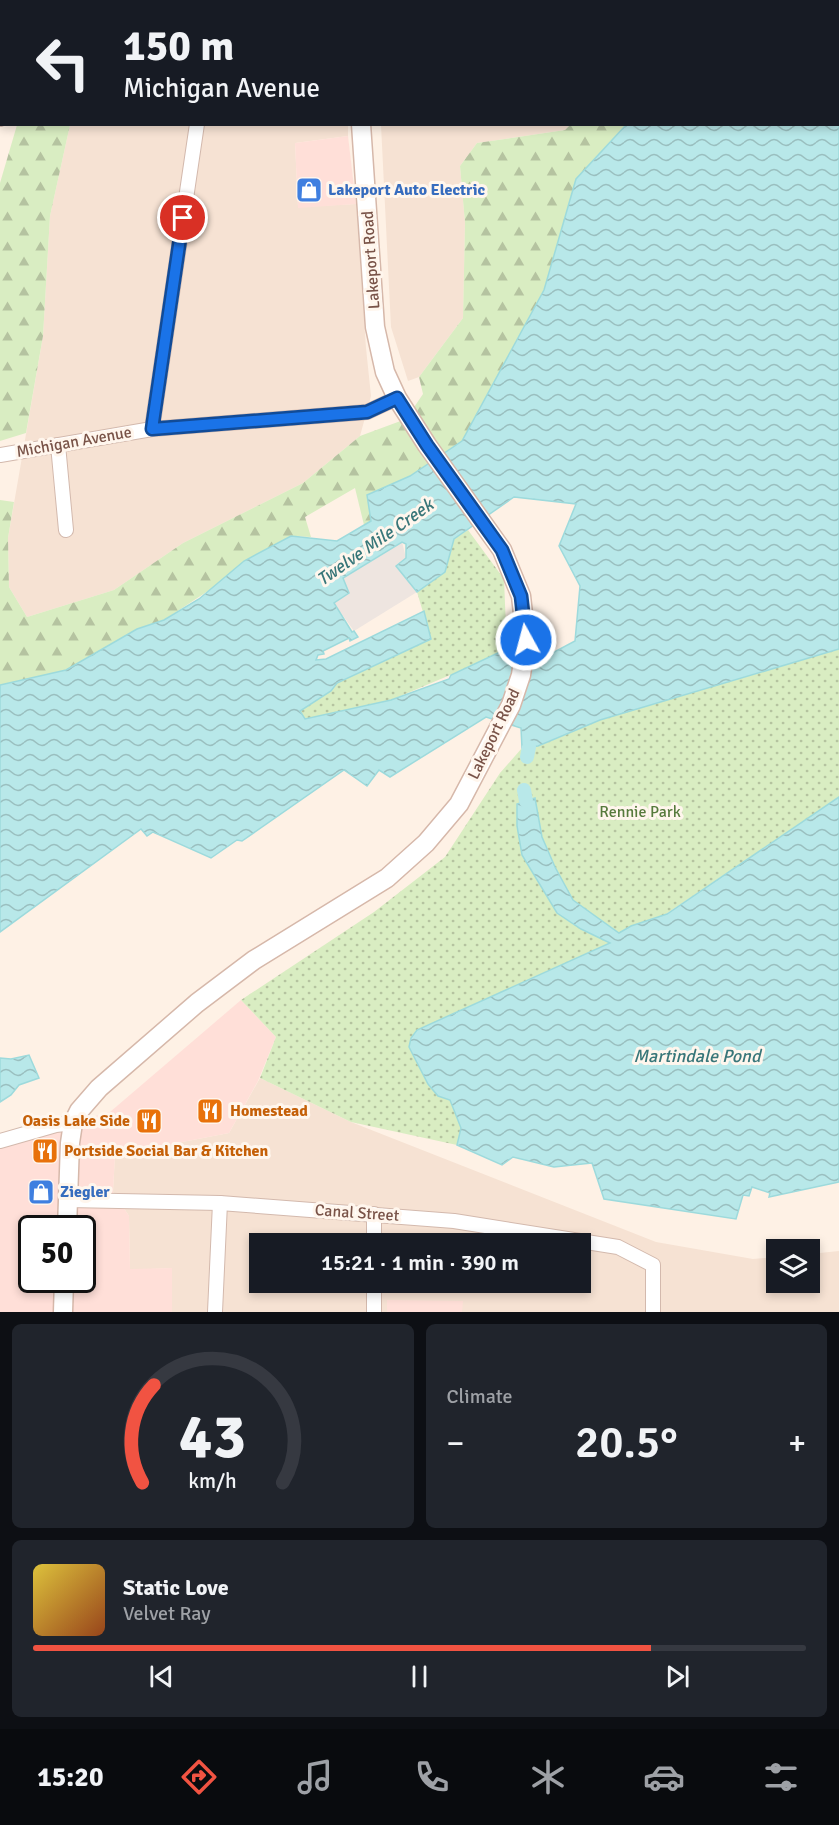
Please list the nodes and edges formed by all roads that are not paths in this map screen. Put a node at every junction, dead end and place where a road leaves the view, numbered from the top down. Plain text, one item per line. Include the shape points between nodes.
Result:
1 (197, 126) edge
2 (361, 126) edge
3 (397, 398) junction
4 (152, 429) junction
5 (58, 445) junction
6 (0, 455) edge
7 (66, 530) dead end
8 (73, 1123) junction
9 (0, 1142) edge
10 (68, 1200) junction
11 (220, 1203) junction
12 (374, 1214) junction
13 (67, 1215) edge
14 (374, 1233) edge
15 (64, 1293) edge
16 (374, 1293) edge
17 (63, 1312) edge
18 (215, 1312) edge
19 (374, 1312) edge
20 (653, 1312) edge

1 - 4 street
2 - 3 main road, Lakeport Road via 375,327 385,372
3 - 4 street, Michigan Avenue via 367,412
3 - 8 main road, Lakeport Road via 489,529 521,596 526,640 511,705 459,804 426,843 387,878 254,960 197,1004 99,1088
4 - 5 street, Michigan Avenue
5 - 6 street, Michigan Avenue
5 - 7 street
8 - 9 street
8 - 10 main road
10 - 11 street, Canal Street
10 - 13 main road
11 - 12 street, Canal Street
11 - 18 street
12 - 14 street
12 - 20 street, Canal Street via 454,1221 618,1247 653,1265
15 - 17 main road
16 - 19 street

